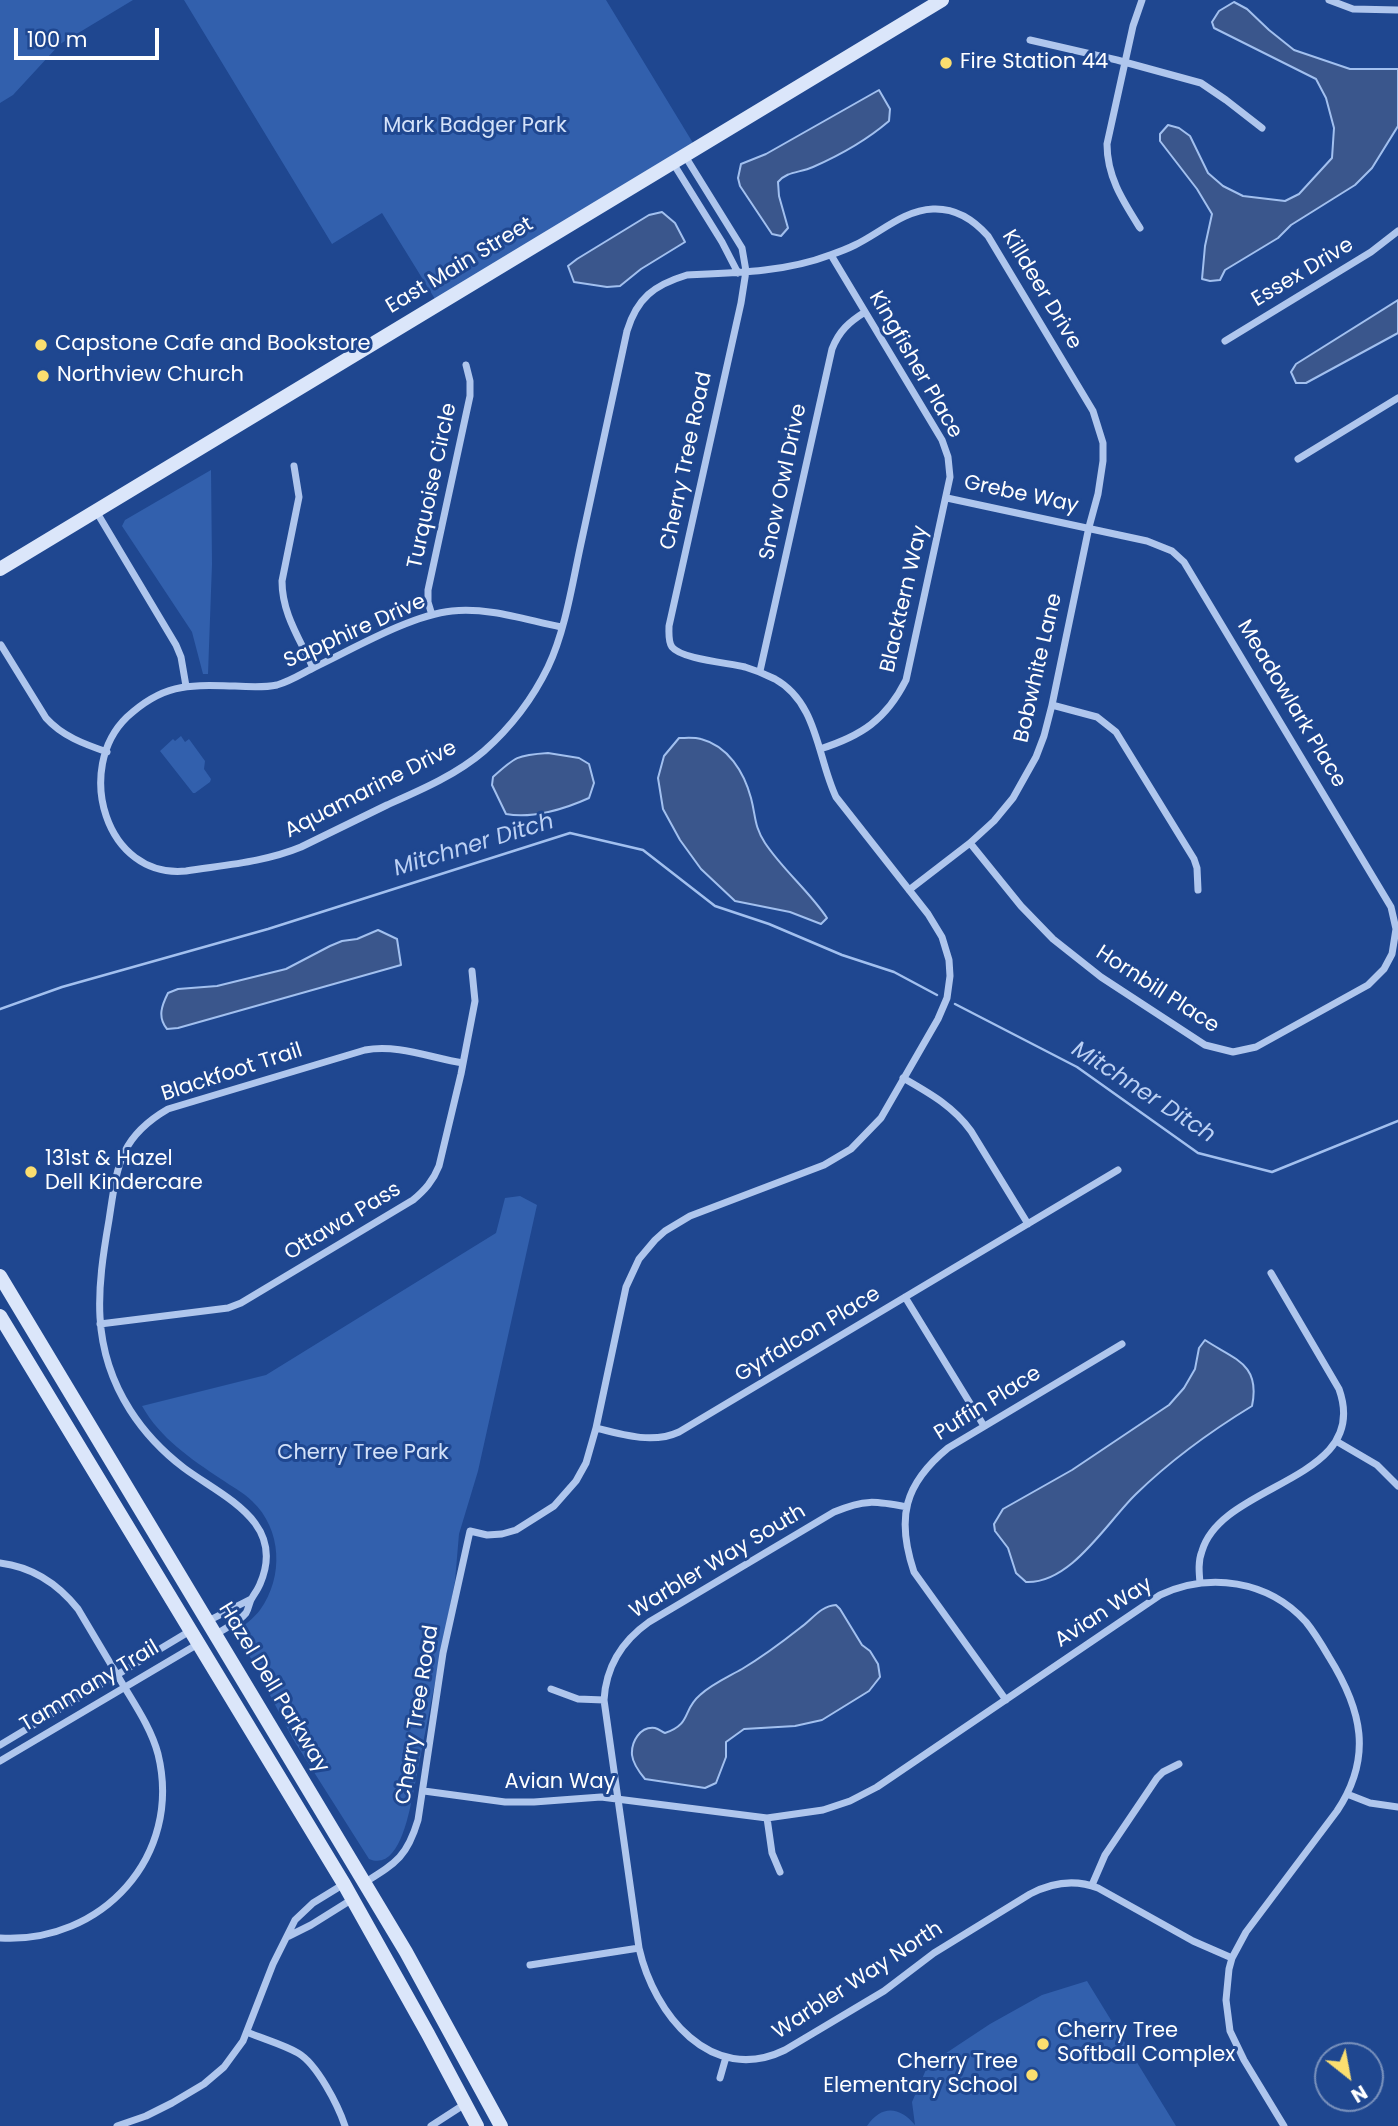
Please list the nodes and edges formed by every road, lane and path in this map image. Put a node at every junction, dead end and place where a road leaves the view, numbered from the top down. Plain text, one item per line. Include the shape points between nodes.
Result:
1 (942, 0) edge
2 (1142, 0) edge
3 (1329, 0) edge
4 (1398, 10) edge
5 (1030, 40) dead end
6 (1125, 62) junction
7 (1262, 128) dead end
8 (679, 160) junction
9 (1140, 228) dead end
10 (1398, 231) edge
11 (831, 255) junction
12 (742, 271) junction
13 (865, 312) junction
14 (1225, 341) dead end
15 (466, 365) dead end
16 (1398, 398) edge
17 (1298, 459) dead end
18 (294, 466) dead end
19 (947, 498) junction
20 (96, 511) junction
21 (1089, 527) junction
22 (0, 569) edge
23 (432, 615) junction
24 (561, 627) junction
25 (1, 645) edge
26 (313, 668) junction
27 (760, 671) junction
28 (186, 686) junction
29 (1052, 705) junction
30 (820, 749) junction
31 (107, 752) junction
32 (970, 843) junction
33 (909, 890) junction
34 (1198, 890) dead end
35 (1390, 960) junction
36 (1398, 964) edge
37 (472, 971) dead end
38 (463, 1063) junction
39 (903, 1078) junction
40 (1118, 1170) dead end
41 (1028, 1224) junction
42 (1271, 1273) dead end
43 (0, 1276) edge
44 (905, 1297) junction
45 (0, 1316) edge
46 (100, 1324) junction
47 (1122, 1343) dead end
48 (984, 1426) junction
49 (596, 1428) junction
50 (1336, 1441) junction
51 (1398, 1486) edge
52 (907, 1507) junction
53 (0, 1563) edge
54 (1200, 1583) junction
55 (251, 1599) junction
56 (208, 1621) junction
57 (191, 1631) junction
58 (216, 1634) junction
59 (199, 1644) junction
60 (121, 1681) junction
61 (551, 1689) dead end
62 (604, 1700) junction
63 (1006, 1700) junction
64 (0, 1745) edge
65 (0, 1761) edge
66 (1179, 1764) dead end
67 (424, 1791) junction
68 (1347, 1794) junction
69 (619, 1799) junction
70 (1398, 1807) edge
71 (767, 1818) junction
72 (780, 1872) dead end
73 (364, 1883) junction
74 (344, 1884) junction
75 (1092, 1885) junction
76 (351, 1900) junction
77 (289, 1936) junction
78 (0, 1938) edge
79 (639, 1948) junction
80 (1232, 1958) junction
81 (530, 1965) dead end
82 (247, 2032) junction
83 (726, 2057) junction
84 (720, 2078) dead end
85 (465, 2104) junction
86 (117, 2126) edge
87 (345, 2126) edge
88 (431, 2126) edge
89 (477, 2126) edge
90 (501, 2126) edge
91 (1284, 2126) edge

1 - 8 main road, East Main Street
2 - 6 street
3 - 4 street via 1353,9
5 - 6 street
6 - 7 street via 1201,83
6 - 9 street via 1108,131 1107,155 1114,183
8 - 12 street
8 - 12 street via 742,248
8 - 20 main road, East Main Street
10 - 14 street, Essex Drive
11 - 12 street, Killdeer Drive
11 - 13 street, Kingfisher Place
11 - 21 street, Killdeer Drive via 915,212 931,209 958,212 984,230 1082,390 1099,426 1103,461
12 - 24 street, Aquamarine Drive via 672,279 647,294 632,314
12 - 27 street, Cherry Tree Road via 741,303 668,626 671,647 684,654
13 - 19 street, Kingfisher Place via 942,440 950,477
13 - 27 street, Snow Owl Drive via 849,322 832,349
15 - 23 street, Turquoise Circle via 470,396 428,590
16 - 17 street
18 - 26 street via 299,497 282,592 285,610
19 - 21 street, Grebe Way
19 - 30 street, Blacktern Way via 906,680 871,726
20 - 22 main road, East Main Street
20 - 28 street via 176,645
21 - 29 street, Bobwhite Lane
21 - 35 street, Meadowlark Place via 1161,546 1192,573 1391,907 1396,929
23 - 24 street, Sapphire Drive via 483,611
23 - 26 street, Sapphire Drive
24 - 31 street, Aquamarine Drive via 534,692 482,752 432,785 284,854 174,872 145,865 123,847 106,815 101,789
25 - 31 street via 53,726
26 - 28 street, Sapphire Drive via 267,687
27 - 30 street via 796,698
28 - 31 street, Sapphire Drive via 155,697 127,718
29 - 32 street, Bobwhite Lane via 1027,776 994,821
29 - 34 street via 1097,717 1116,733 1194,859
30 - 33 street via 836,797
32 - 33 street, Bobwhite Lane
32 - 35 street, Hornbill Place via 1053,939 1101,977 1212,1048 1233,1052 1264,1044 1368,985
33 - 39 street via 942,937 950,976 938,1019
35 - 36 street
37 - 38 street, Ottawa Pass via 475,1001
38 - 46 street, Ottawa Pass via 439,1167 414,1200 241,1303
38 - 46 street, Blackfoot Trail via 379,1048 155,1116 133,1136 118,1164 100,1272
39 - 41 street via 960,1116
39 - 49 street via 881,1118 851,1149 824,1165 690,1216 647,1248 626,1287
40 - 41 street, Gyrfalcon Place
41 - 44 street, Gyrfalcon Place
42 - 50 street via 1339,1389 1342,1419
43 - 56 main road, Hazel Dell Parkway
44 - 48 street
44 - 49 street, Gyrfalcon Place via 670,1436 646,1438
45 - 57 main road, Hazel Dell Parkway
46 - 55 street, Blackfoot Trail via 115,1380 139,1422 175,1461 245,1510 259,1530 265,1565
47 - 48 street, Puffin Place
48 - 52 street, Puffin Place via 928,1464
49 - 67 street, Cherry Tree Road via 586,1463 554,1506 516,1530 487,1535 470,1531 443,1653
50 - 51 street via 1377,1465
50 - 54 street via 1313,1465 1216,1526 1201,1553
52 - 62 street, Warbler Way South via 867,1501 834,1512 649,1622 622,1646 607,1677
52 - 63 street, Puffin Place via 904,1531 914,1572
53 - 60 street via 38,1574 65,1594
54 - 63 street, Avian Way via 1152,1600
54 - 68 street, Avian Way via 1235,1583 1260,1590 1288,1606 1312,1630 1342,1679 1357,1719 1359,1753
55 - 56 street
55 - 58 street, Blackfoot Trail via 246,1613
56 - 58 main road, Hazel Dell Parkway
57 - 59 main road, Hazel Dell Parkway
57 - 60 street, Tammany Trail
58 - 73 main road, Hazel Dell Parkway
59 - 60 street, Tammany Trail
59 - 74 main road, Hazel Dell Parkway
60 - 64 street, Tammany Trail
60 - 65 street, Tammany Trail
60 - 78 street via 151,1734 161,1772 160,1816 149,1852 130,1884 87,1920 50,1935
61 - 62 street via 578,1699
62 - 69 street, Warbler Way South
63 - 71 street, Avian Way via 864,1794 823,1810
66 - 75 street via 1157,1778 1105,1854
67 - 69 street, Avian Way via 505,1802
67 - 73 street, Cherry Tree Road via 413,1839 404,1854
68 - 70 street
68 - 80 street, Avian Way
69 - 71 street, Avian Way
69 - 79 street, Warbler Way North
71 - 72 street
73 - 90 main road, Hazel Dell Parkway
74 - 76 main road, Hazel Dell Parkway
74 - 77 street via 306,1908
75 - 80 street, Warbler Way North
75 - 83 street, Warbler Way North via 1064,1883 1030,1894 934,1952 884,1991 777,2054 755,2060
76 - 77 street
76 - 85 main road, Hazel Dell Parkway
77 - 82 street
79 - 81 street
79 - 83 street, Warbler Way North via 663,2008 698,2043
80 - 91 street, Avian Way via 1226,2000 1230,2031
82 - 86 street via 233,2057 211,2079 159,2110
82 - 87 street via 299,2053 309,2062
83 - 84 street
85 - 88 street
85 - 89 main road, Hazel Dell Parkway

